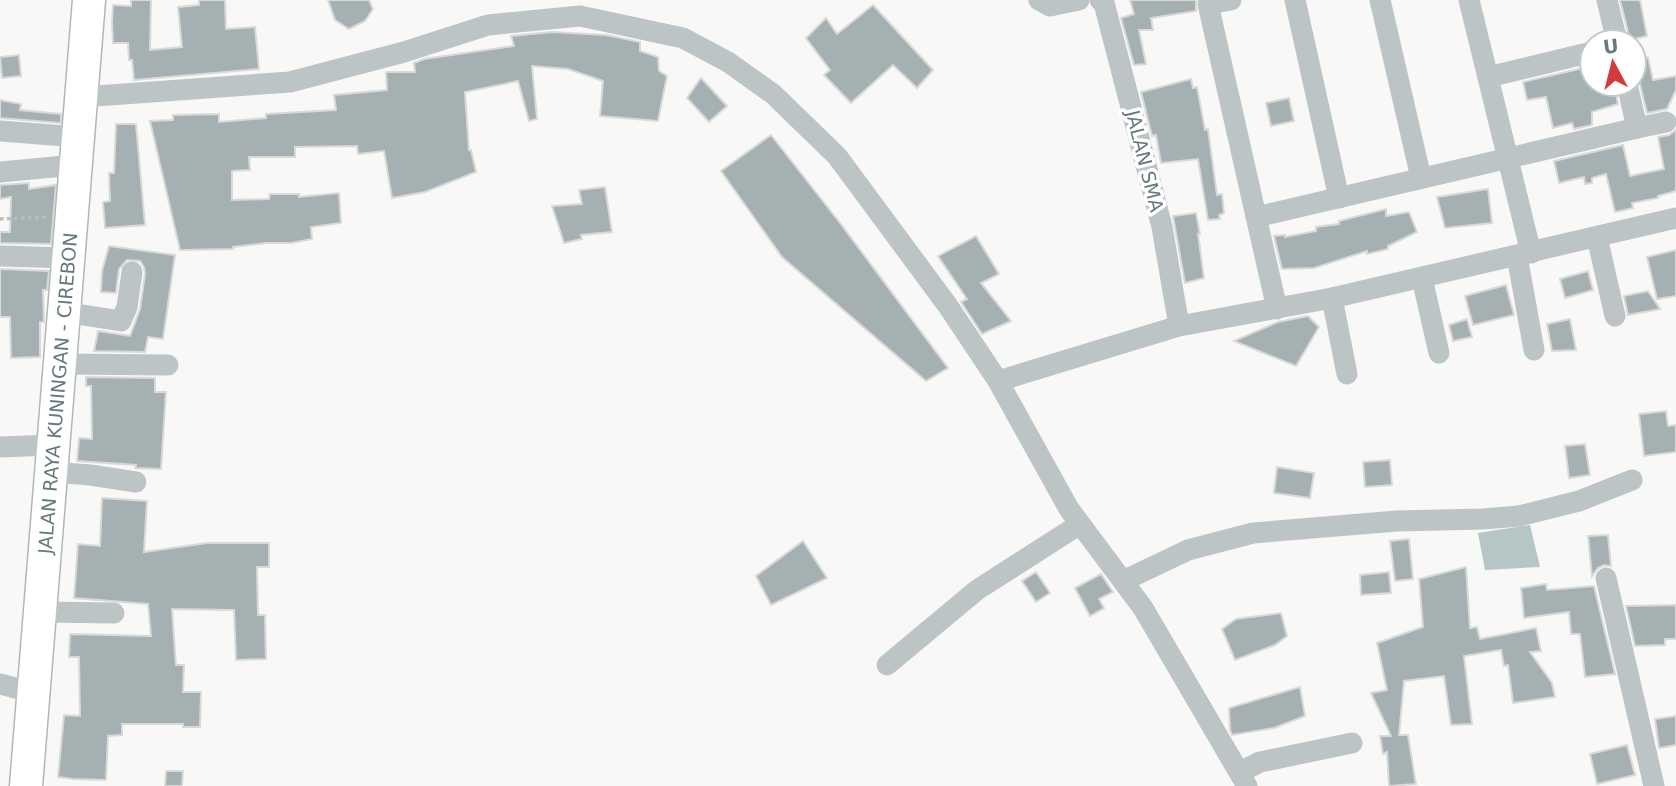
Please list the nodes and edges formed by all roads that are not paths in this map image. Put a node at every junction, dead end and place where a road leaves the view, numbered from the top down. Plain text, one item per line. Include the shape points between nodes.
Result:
1 (89, 0) edge
2 (1039, 0) edge
3 (1079, 0) edge
4 (1100, 0) edge
5 (1231, 0) edge
6 (1295, 0) edge
7 (1380, 0) edge
8 (1469, 0) edge
9 (1607, 0) edge
10 (1614, 28) edge
11 (1578, 55) edge
12 (1488, 76) junction
13 (82, 97) junction
14 (1630, 98) edge
15 (1666, 122) dead end
16 (1637, 128) junction
17 (0, 131) edge
18 (76, 151) junction
19 (1507, 158) junction
20 (0, 172) edge
21 (1421, 178) junction
22 (1339, 198) junction
23 (1256, 217) junction
24 (1676, 218) edge
25 (1597, 237) junction
26 (1524, 255) junction
27 (0, 256) edge
28 (68, 258) junction
29 (132, 272) dead end
30 (1422, 278) junction
31 (1332, 298) junction
32 (1276, 309) junction
33 (64, 312) junction
34 (1615, 316) dead end
35 (1179, 326) junction
36 (1534, 349) dead end
37 (1439, 353) dead end
38 (61, 364) junction
39 (168, 365) dead end
40 (1347, 374) dead end
41 (998, 381) junction
42 (0, 447) edge
43 (51, 458) junction
44 (1632, 480) dead end
45 (136, 482) dead end
46 (1080, 524) junction
47 (1606, 578) dead end
48 (1123, 581) junction
49 (41, 612) junction
50 (114, 613) dead end
51 (887, 665) dead end
52 (0, 684) edge
53 (34, 693) junction
54 (1352, 743) dead end
55 (1243, 779) edge
56 (26, 786) edge
57 (1654, 786) edge

1 - 13 highway, JALAN RAYA KUNINGAN - CIREBON
2 - 3 street via 1050,6
4 - 35 street, JALAN SMA via 1162,227
5 - 23 street via 1208,4
6 - 22 street
7 - 21 street
8 - 12 street
9 - 10 street
11 - 12 street
12 - 19 street
13 - 18 highway, JALAN RAYA KUNINGAN - CIREBON
13 - 41 street via 290,82 488,25 536,20 580,16 683,38 773,94 837,156
14 - 16 street
15 - 16 street
16 - 19 street
17 - 18 street
18 - 20 street
18 - 28 highway, JALAN RAYA KUNINGAN - CIREBON
19 - 21 street
19 - 26 street
21 - 22 street
22 - 23 street
23 - 32 street
24 - 25 street
25 - 26 street
25 - 34 street
26 - 30 street
26 - 36 street
27 - 28 street
28 - 33 highway, JALAN RAYA KUNINGAN - CIREBON
29 - 33 street via 121,321
30 - 31 street
30 - 37 street
31 - 32 street
31 - 40 street
32 - 35 street
33 - 38 highway, JALAN RAYA KUNINGAN - CIREBON
35 - 41 street
38 - 39 street
38 - 43 highway, JALAN RAYA KUNINGAN - CIREBON
41 - 46 street
42 - 43 street
43 - 45 street via 90,475
43 - 49 highway, JALAN RAYA KUNINGAN - CIREBON
44 - 48 street via 1579,501 1520,516 1253,533 1188,550
46 - 48 street
46 - 51 street via 977,590
47 - 57 street
48 - 55 street
49 - 50 street
49 - 53 highway, JALAN RAYA KUNINGAN - CIREBON
52 - 53 street
53 - 56 highway, JALAN RAYA KUNINGAN - CIREBON
54 - 55 street via 1260,762

